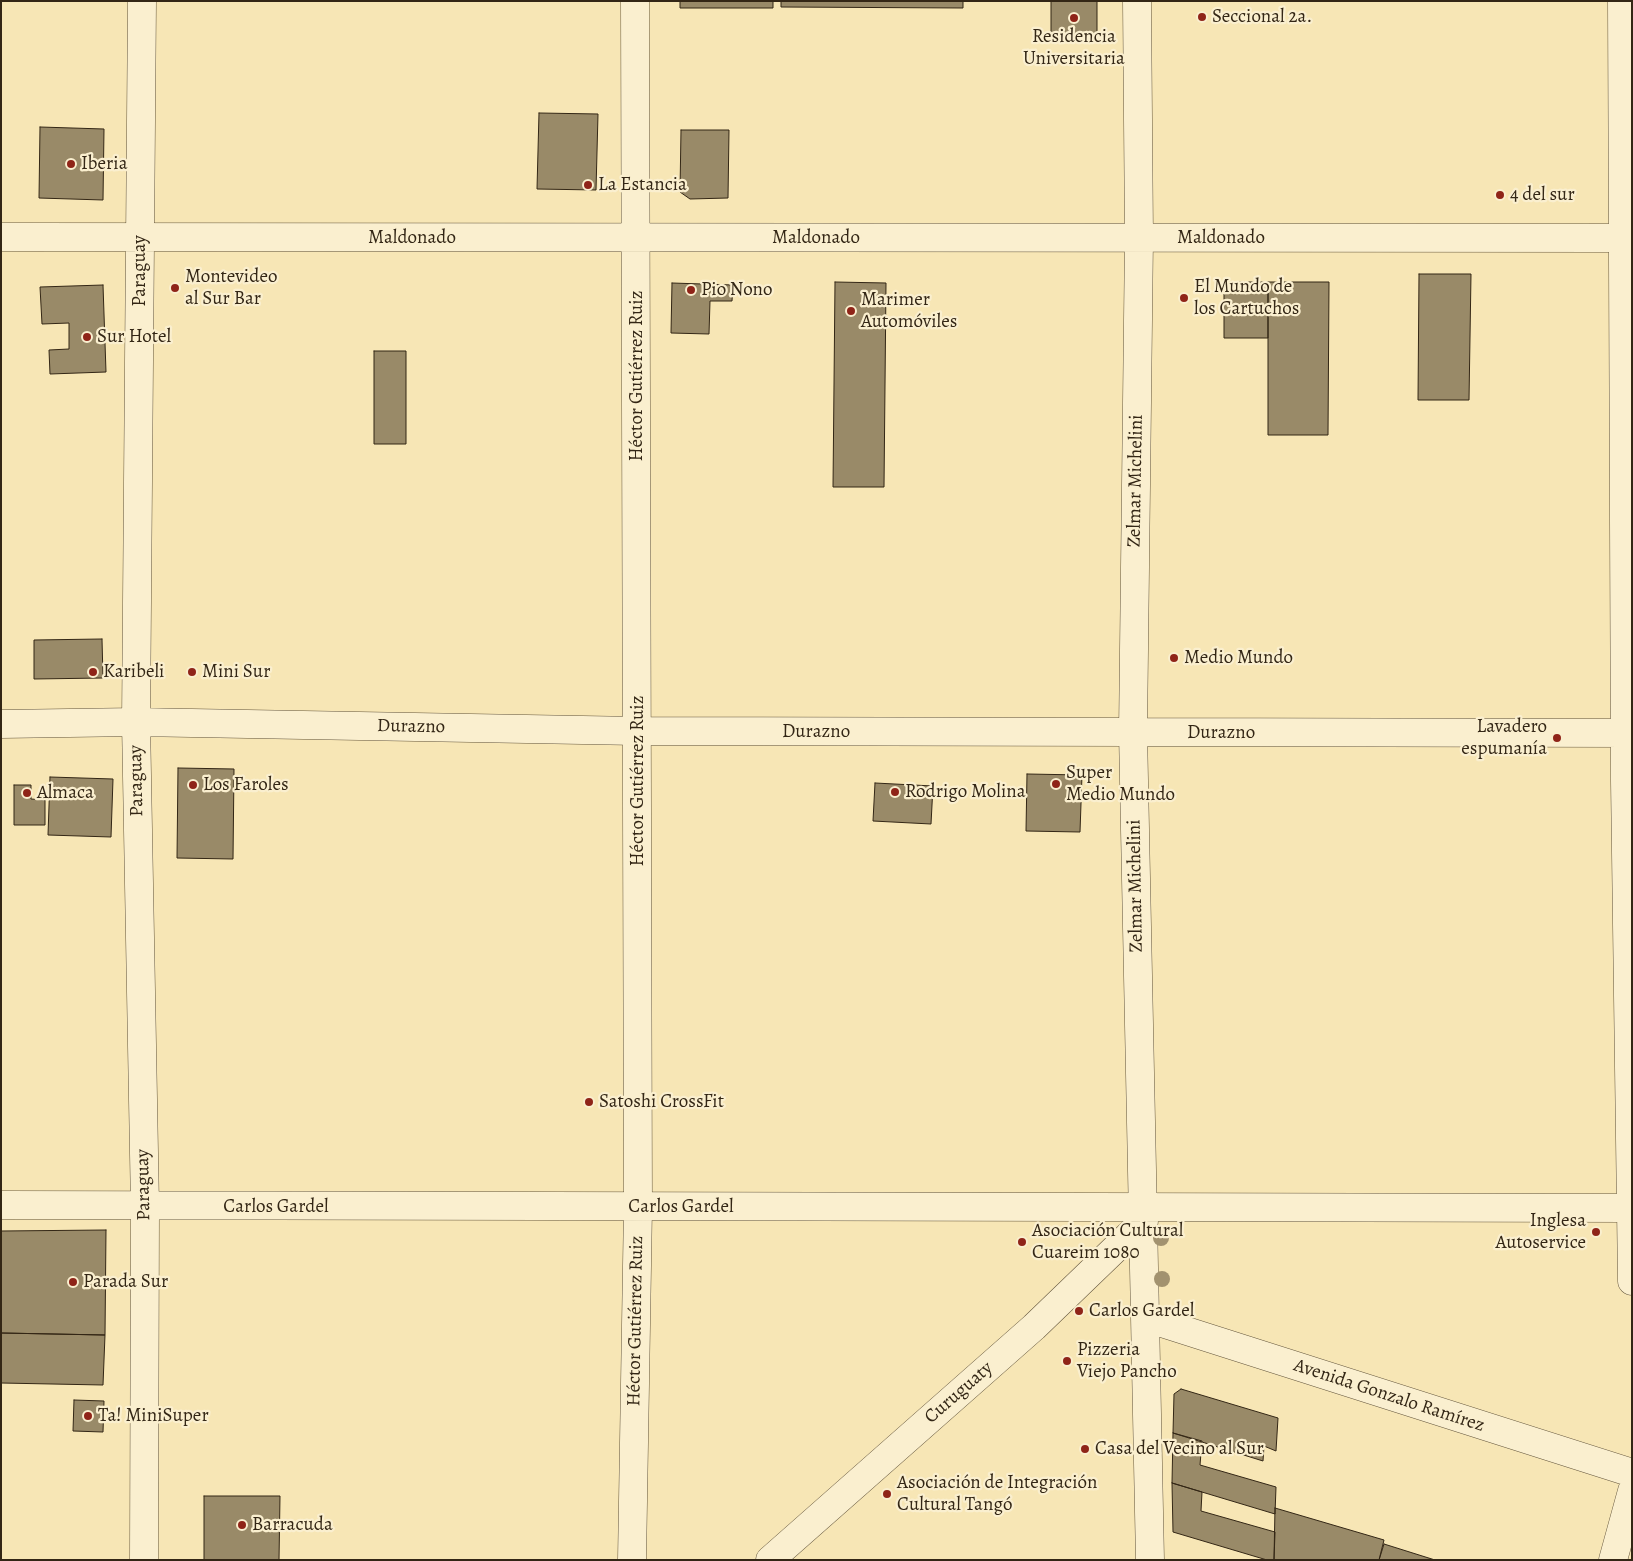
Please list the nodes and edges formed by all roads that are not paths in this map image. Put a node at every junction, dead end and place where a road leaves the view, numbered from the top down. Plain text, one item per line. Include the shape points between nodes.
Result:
1 (142, 1) edge
2 (635, 1) edge
3 (1137, 1) edge
4 (1622, 1) edge
5 (1, 237) edge
6 (140, 237) junction
7 (636, 238) junction
8 (1139, 238) junction
9 (1627, 238) edge
10 (136, 722) junction
11 (1, 724) edge
12 (638, 731) junction
13 (1133, 732) junction
14 (1628, 733) edge
15 (1, 1206) edge
16 (145, 1207) junction
17 (638, 1207) junction
18 (1631, 1208) edge
19 (1144, 1214) junction
20 (1632, 1281) edge
21 (1146, 1318) junction
22 (1632, 1473) edge
23 (1632, 1491) edge
24 (1153, 1559) edge
25 (144, 1560) edge
26 (632, 1560) edge
27 (770, 1560) edge
28 (1613, 1560) edge

1 - 6 street, Paraguay
2 - 7 street, Héctor Gutiérrez Ruiz
3 - 8 street, Zelmar Michelini
4 - 9 street
5 - 6 street, Maldonado
6 - 7 street, Maldonado
6 - 10 street, Paraguay
7 - 8 street, Maldonado
7 - 12 street, Héctor Gutiérrez Ruiz
8 - 9 street, Maldonado
8 - 13 street, Zelmar Michelini
9 - 14 street
10 - 11 street, Durazno
10 - 12 street, Durazno
10 - 16 street, Paraguay
12 - 13 street, Durazno
12 - 17 street, Héctor Gutiérrez Ruiz
13 - 14 street, Durazno
13 - 19 street, Zelmar Michelini
14 - 18 street
15 - 16 street, Carlos Gardel
16 - 17 street, Carlos Gardel
16 - 25 street, Paraguay
17 - 19 street, Carlos Gardel
17 - 26 street, Héctor Gutiérrez Ruiz
18 - 19 street, Carlos Gardel
18 - 20 street
19 - 21 street, Zelmar Michelini
19 - 27 street, Curuguaty via 1034,1326
21 - 22 street, Avenida Gonzalo Ramírez
21 - 24 street, Zelmar Michelini
23 - 28 street

